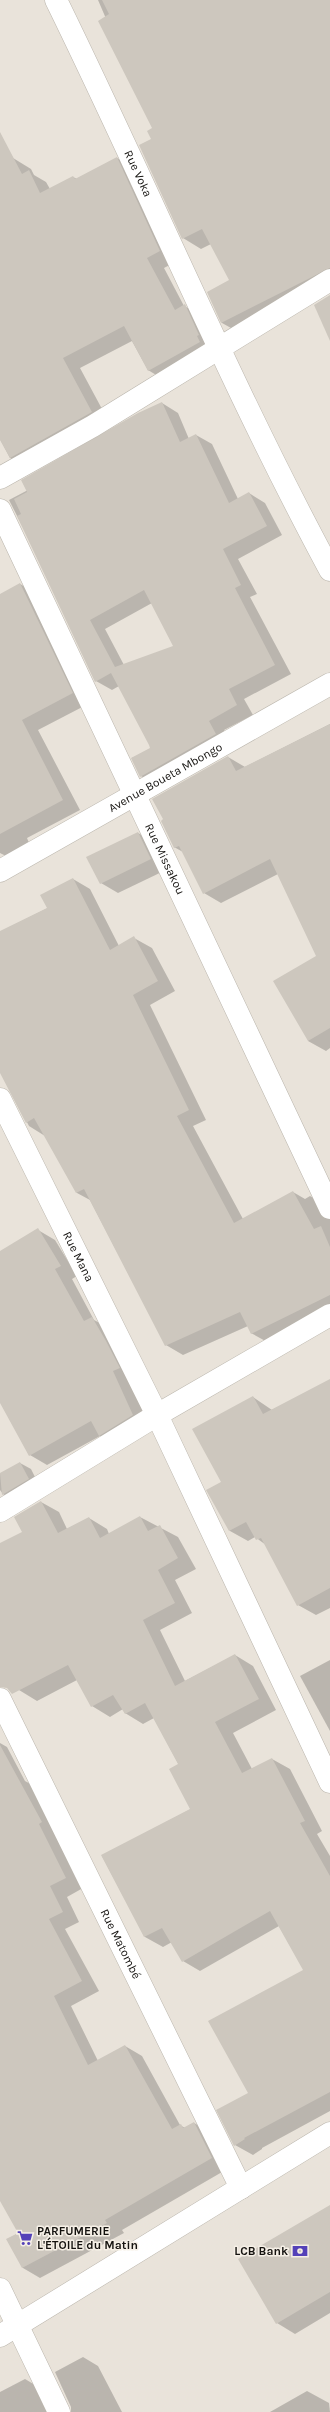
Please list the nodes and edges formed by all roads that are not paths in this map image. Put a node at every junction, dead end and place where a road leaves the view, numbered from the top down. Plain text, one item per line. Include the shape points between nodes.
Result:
1 (56, 0) edge
2 (330, 280) edge
3 (218, 348) junction
4 (0, 478) edge
5 (0, 510) edge
6 (330, 570) edge
7 (330, 684) edge
8 (134, 793) junction
9 (0, 871) edge
10 (0, 1099) edge
11 (330, 1208) edge
12 (330, 1314) edge
13 (157, 1415) junction
14 (0, 1511) edge
15 (0, 1699) edge
16 (330, 1782) edge
17 (330, 2133) edge
18 (242, 2188) junction
19 (0, 2289) edge
20 (8, 2331) edge
21 (59, 2412) edge

1 - 3 street, Rue Voka
2 - 3 street
3 - 4 street via 93,426
3 - 6 street, Rue Voka via 294,504
5 - 8 street, Rue Missakou
7 - 8 street, Avenue Boueta Mbongo
8 - 9 street, Avenue Boueta Mbongo
8 - 11 street, Rue Missakou
10 - 13 street, Rue Mana
12 - 13 street
13 - 14 street
13 - 16 street, Rue Mana
15 - 18 street, Rue Matombé
17 - 18 street
18 - 20 street
19 - 20 street
20 - 21 street

